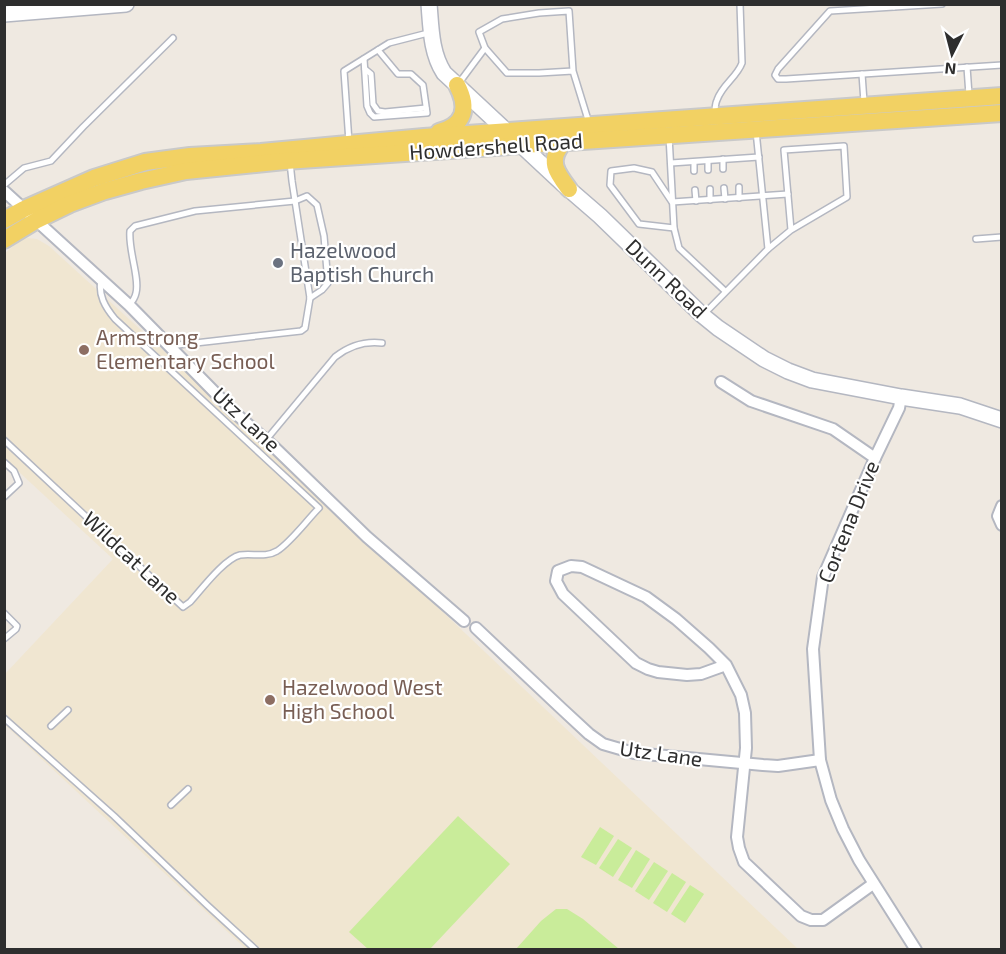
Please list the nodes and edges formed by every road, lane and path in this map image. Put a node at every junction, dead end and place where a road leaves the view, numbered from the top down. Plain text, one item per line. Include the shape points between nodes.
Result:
1 (126, 4) edge
2 (429, 4) edge
3 (568, 4) edge
4 (740, 4) edge
5 (942, 4) edge
6 (894, 6) edge
7 (569, 12) junction
8 (4, 14) edge
9 (432, 32) junction
10 (172, 38) dead end
11 (485, 48) junction
12 (378, 50) junction
13 (364, 59) junction
14 (1002, 65) edge
15 (967, 67) junction
16 (573, 71) junction
17 (862, 74) junction
18 (457, 85) junction
19 (1002, 96) edge
20 (969, 98) junction
21 (864, 106) junction
22 (1001, 113) edge
23 (714, 116) junction
24 (589, 125) junction
25 (756, 130) junction
26 (506, 131) junction
27 (669, 136) junction
28 (424, 137) junction
29 (563, 143) junction
30 (349, 144) junction
31 (522, 146) junction
32 (759, 157) junction
33 (723, 159) junction
34 (737, 159) junction
35 (290, 160) junction
36 (708, 160) junction
37 (694, 162) junction
38 (670, 163) junction
39 (738, 168) dead end
40 (723, 169) dead end
41 (708, 170) dead end
42 (694, 171) dead end
43 (4, 185) edge
44 (739, 187) dead end
45 (724, 188) dead end
46 (569, 189) junction
47 (710, 189) dead end
48 (695, 190) dead end
49 (4, 191) edge
50 (788, 194) junction
51 (762, 196) junction
52 (739, 198) junction
53 (725, 199) junction
54 (710, 200) junction
55 (295, 201) junction
56 (696, 201) junction
57 (672, 202) junction
58 (31, 214) junction
59 (4, 220) edge
60 (674, 228) junction
61 (791, 230) junction
62 (1002, 237) edge
63 (976, 239) dead end
64 (4, 240) edge
65 (768, 249) junction
66 (101, 279) junction
67 (725, 291) junction
68 (310, 298) junction
69 (129, 305) junction
70 (702, 315) junction
71 (382, 343) dead end
72 (168, 346) junction
73 (721, 382) dead end
74 (901, 397) junction
75 (1002, 420) edge
76 (4, 440) edge
77 (266, 440) junction
78 (875, 458) junction
79 (4, 462) edge
80 (4, 497) edge
81 (1002, 506) edge
82 (1002, 525) edge
83 (4, 613) edge
84 (464, 621) dead end
85 (476, 628) dead end
86 (4, 639) edge
87 (726, 665) junction
88 (68, 710) dead end
89 (4, 718) edge
90 (51, 726) dead end
91 (820, 760) junction
92 (744, 764) junction
93 (188, 789) dead end
94 (171, 805) dead end
95 (873, 884) junction
96 (256, 950) edge
97 (916, 950) edge

1 - 8 street
2 - 9 street, Dunn Road
3 - 7 lane
4 - 23 lane via 742,63 716,100
5 - 6 lane
6 - 17 lane via 830,11 775,75 786,79
7 - 11 lane via 502,19 479,32
7 - 16 lane
9 - 12 lane via 389,43
9 - 18 street, Dunn Road via 438,64
10 - 43 lane via 51,161 24,168
11 - 16 lane via 507,73
11 - 18 lane
12 - 13 lane
12 - 13 lane via 398,74 411,74 423,85 427,113 375,117 370,113
13 - 30 lane via 344,71
14 - 15 lane
15 - 17 lane
15 - 20 lane
16 - 24 lane
17 - 21 lane
18 - 26 street, Dunn Road
18 - 28 main road via 463,97 460,120 453,127
19 - 20 main road, Howdershell Road
20 - 21 main road, Howdershell Road
21 - 23 main road, Howdershell Road
22 - 25 main road, Howdershell Road
23 - 24 main road, Howdershell Road
24 - 26 main road, Howdershell Road
25 - 27 main road, Howdershell Road
25 - 32 lane
26 - 28 main road, Howdershell Road
26 - 31 street, Dunn Road
27 - 29 main road, Howdershell Road
27 - 38 lane
28 - 30 main road, Howdershell Road
29 - 31 main road, Howdershell Road
29 - 46 main road via 555,162
30 - 58 main road, Howdershell Road via 145,162 94,178
31 - 35 main road, Howdershell Road
31 - 46 street, Dunn Road
32 - 34 lane
32 - 51 lane
33 - 34 lane
33 - 36 lane
33 - 40 lane
34 - 39 lane
35 - 55 lane
35 - 58 main road, Howdershell Road via 186,171
36 - 37 lane
36 - 41 lane
37 - 38 lane
37 - 42 lane
38 - 57 lane
44 - 52 lane
45 - 53 lane
46 - 70 street, Dunn Road
47 - 54 lane
48 - 56 lane
49 - 58 street, Utz Lane
50 - 51 lane
50 - 61 lane
50 - 61 lane via 784,150 844,146 847,197
51 - 52 lane
51 - 65 lane
52 - 53 lane
53 - 54 lane
54 - 56 lane
55 - 68 lane
55 - 68 lane via 307,196 316,206 324,236 328,283
55 - 69 lane via 195,211 135,226 129,239 137,287
56 - 57 lane
57 - 60 lane
57 - 60 lane via 652,172 634,168 611,171 610,185 639,224
58 - 59 main road, Howdershell Road
58 - 64 main road, Howdershell Road
58 - 66 street, Utz Lane
60 - 67 lane via 679,249
61 - 65 lane
62 - 63 lane
65 - 67 lane
66 - 69 street, Utz Lane
66 - 76 lane, Wildcat Lane via 102,299 115,319 319,508 275,552 239,555 227,562 183,607
67 - 70 lane
68 - 72 lane via 301,331
69 - 72 street, Utz Lane
70 - 74 street, Dunn Road via 738,343 788,371 838,386
71 - 77 lane via 370,341 335,357
72 - 77 street, Utz Lane
73 - 78 street via 751,401 833,429
74 - 75 street, Dunn Road via 960,406
74 - 78 street, Cortena Drive
77 - 84 street, Utz Lane via 367,537
78 - 91 street, Cortena Drive via 823,577 813,650
79 - 80 lane via 19,483
81 - 82 street via 998,516
83 - 86 lane via 17,626
85 - 92 street, Utz Lane via 603,744 634,753
87 - 87 street via 646,597 582,567 558,571 556,581 563,594 636,663 658,672 687,675
87 - 92 street via 745,713
88 - 90 lane
89 - 96 lane
91 - 92 street, Utz Lane via 778,766
91 - 95 street, Cortena Drive via 843,829
92 - 95 street via 739,848 744,862 790,906 801,916 823,920
93 - 94 lane
95 - 97 street, Cortena Drive

